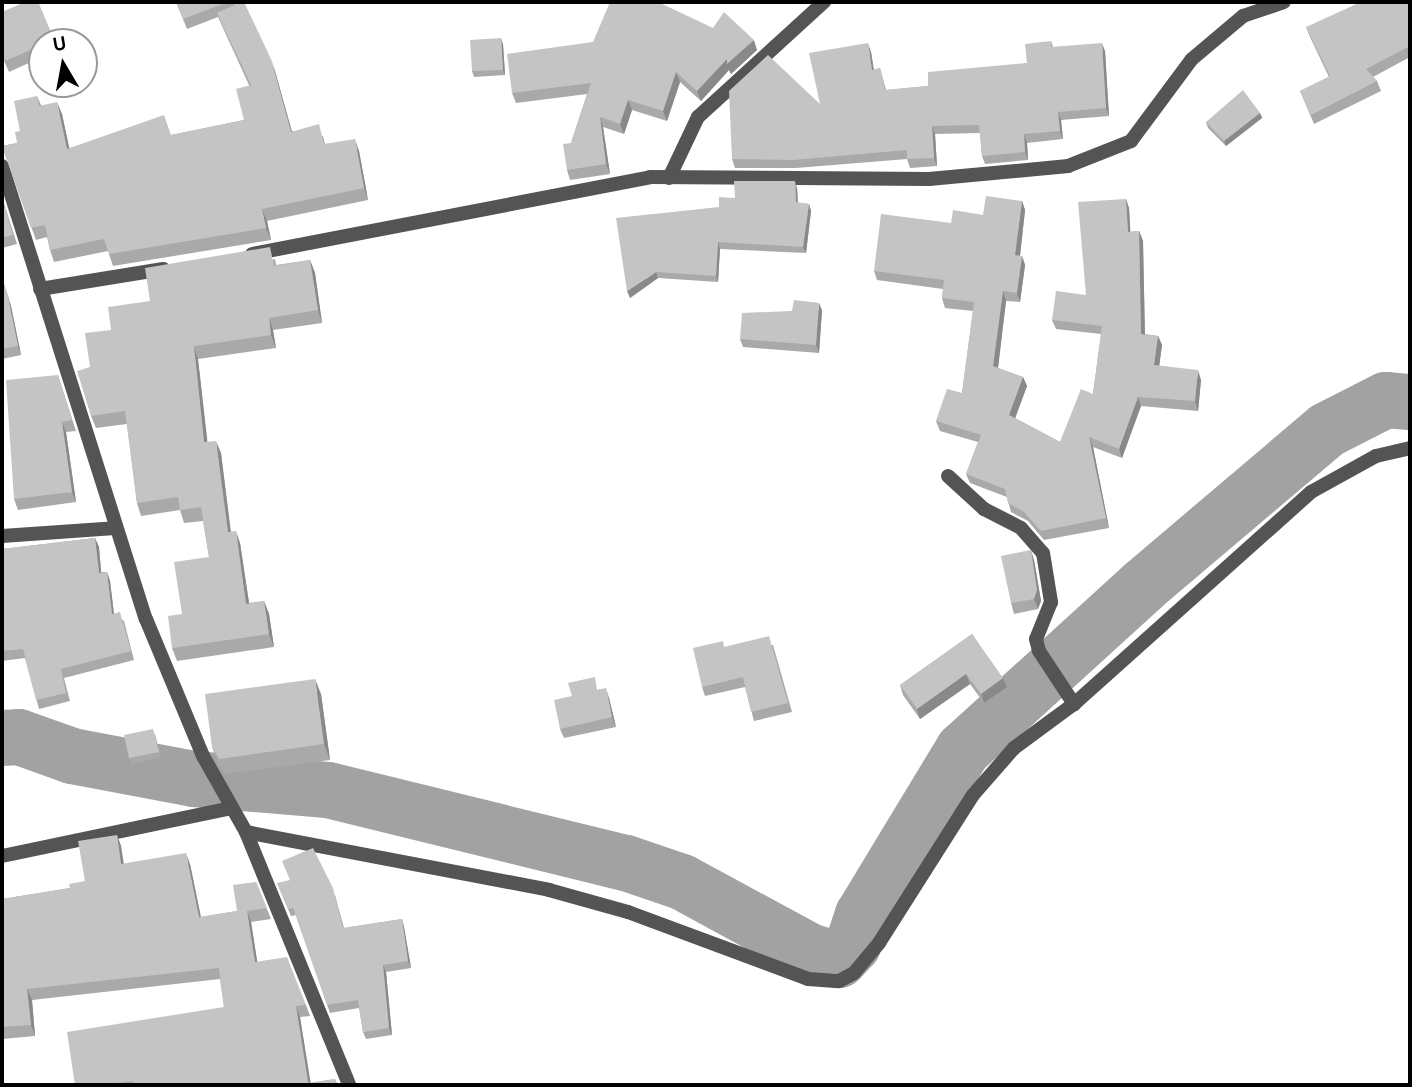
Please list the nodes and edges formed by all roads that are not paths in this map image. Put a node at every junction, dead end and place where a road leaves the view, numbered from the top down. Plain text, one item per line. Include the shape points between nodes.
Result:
1 (824, 2) edge
2 (1284, 2) edge
3 (2, 166) edge
4 (670, 177) junction
5 (236, 257) edge
6 (184, 266) edge
7 (40, 289) junction
8 (1410, 448) edge
9 (948, 477) dead end
10 (115, 528) junction
11 (2, 536) edge
12 (1074, 704) junction
13 (228, 802) junction
14 (246, 832) junction
15 (2, 856) edge
16 (349, 1085) edge

1 - 4 street via 698,117
2 - 4 street via 1243,16 1192,59 1131,141 1068,166 929,179
3 - 7 street
4 - 5 street via 516,201
6 - 7 street
7 - 10 street
8 - 12 street via 1376,456 1311,492
9 - 12 street via 984,509 1021,528 1043,553 1051,589 1036,639
10 - 11 street
10 - 13 street via 146,619 203,756
12 - 14 street via 1014,748 973,795 879,943 854,973 839,981 808,979 628,912 508,882
13 - 14 street
13 - 15 street
14 - 16 street

